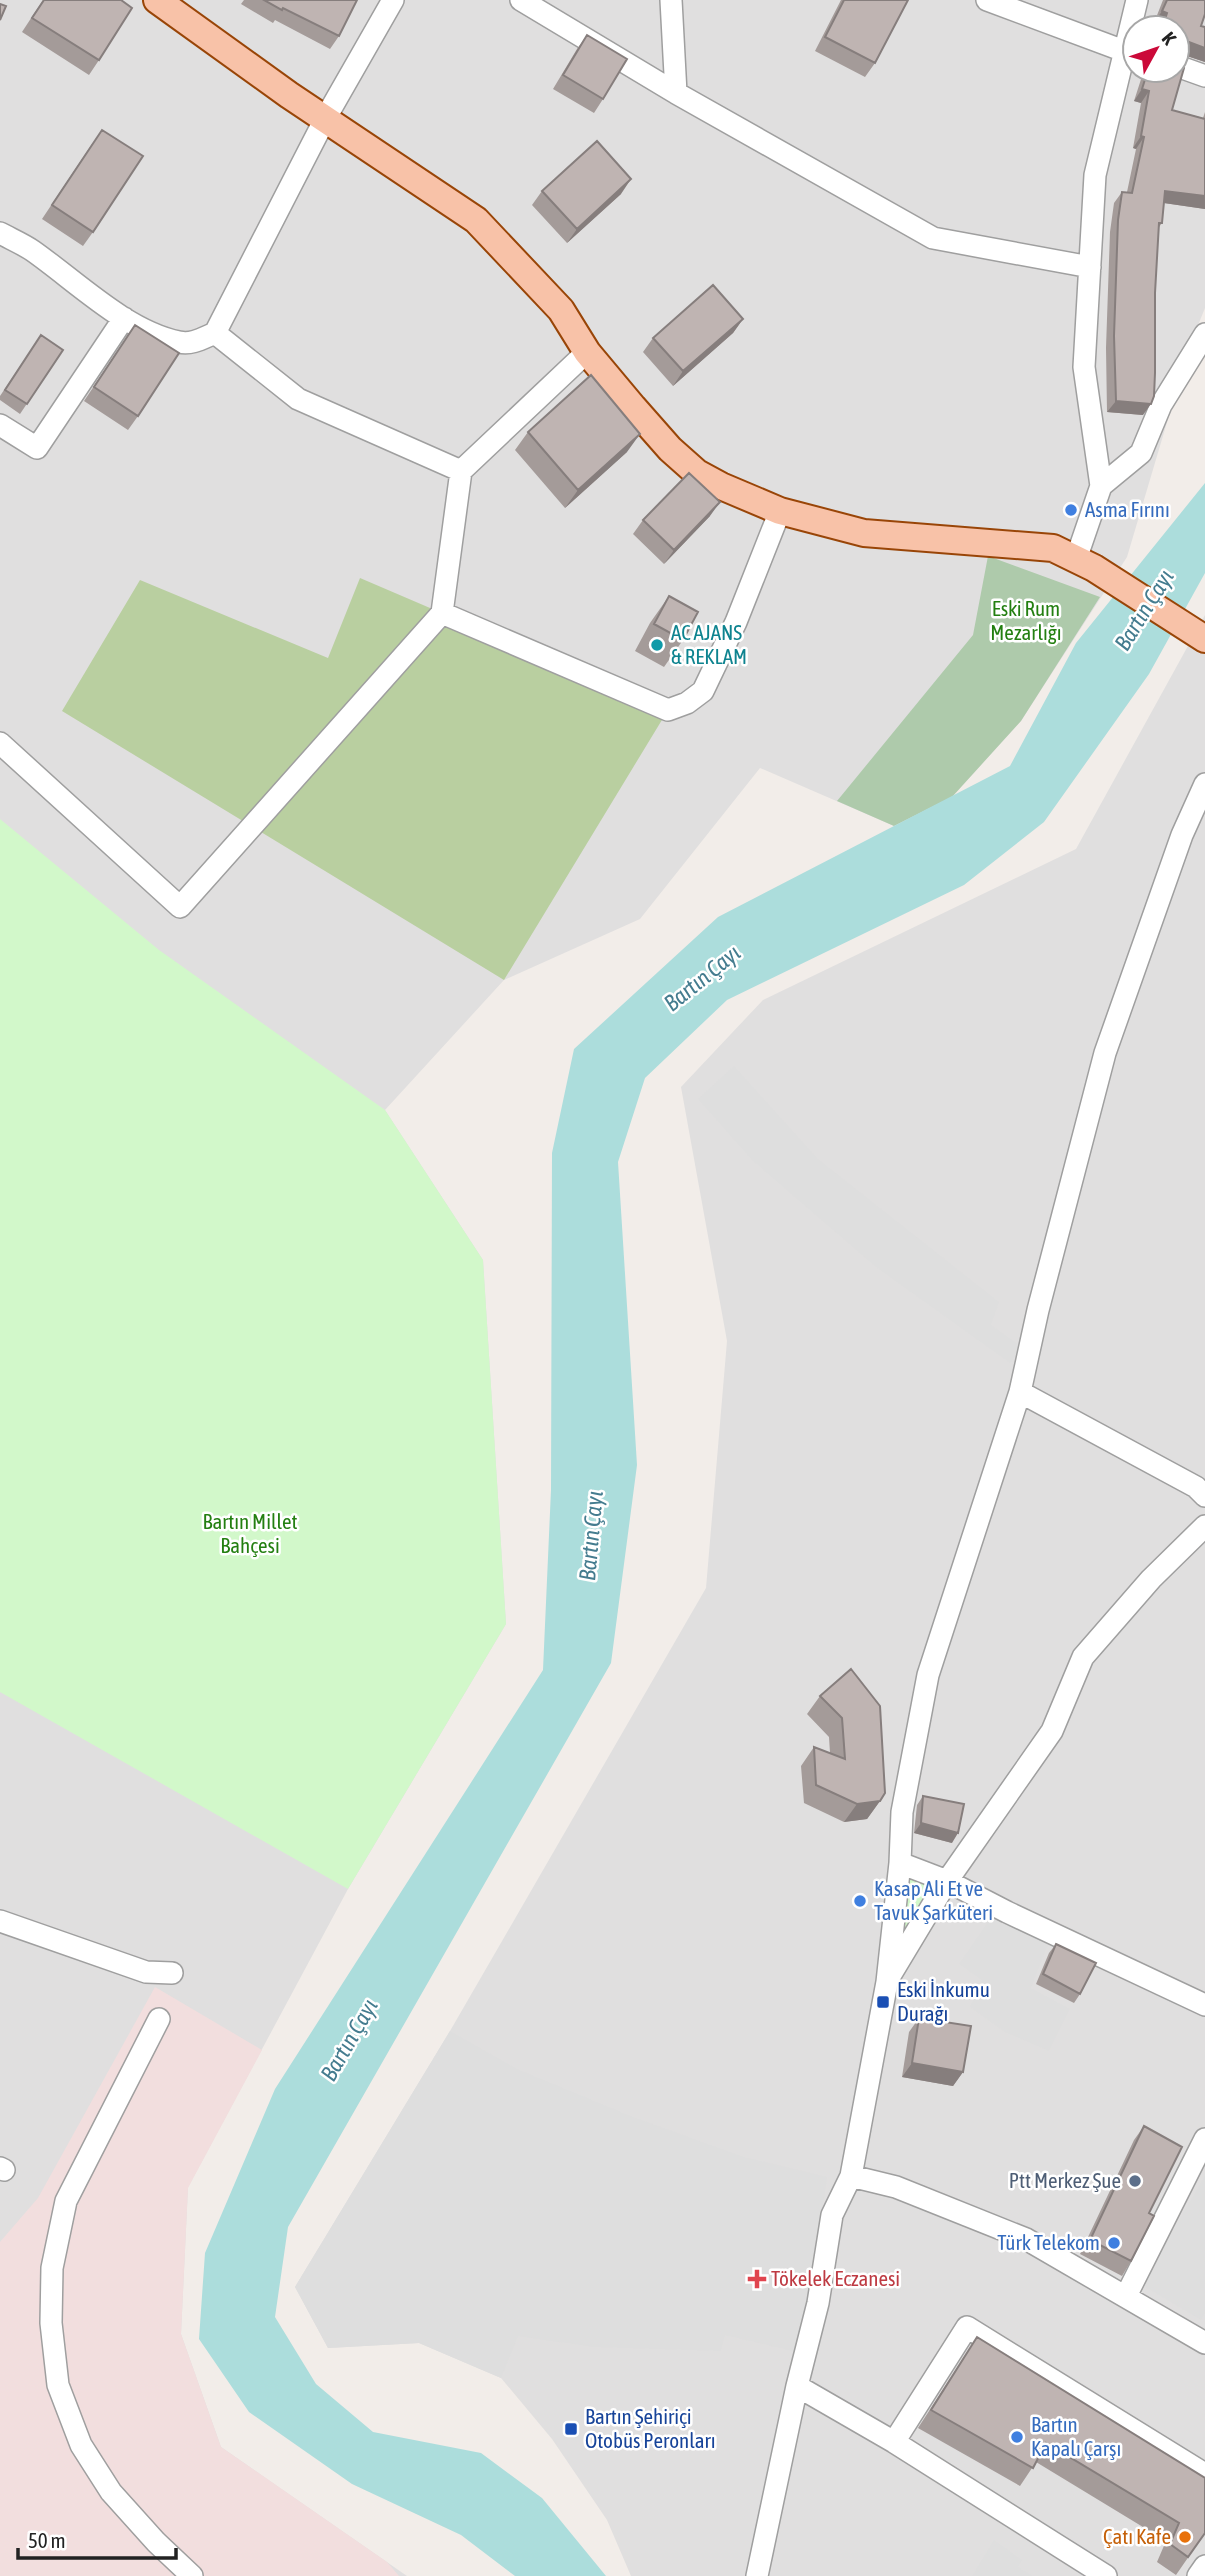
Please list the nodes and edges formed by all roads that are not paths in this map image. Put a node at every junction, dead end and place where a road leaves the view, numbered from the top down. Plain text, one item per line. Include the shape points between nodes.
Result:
1 (157, 0) edge
2 (393, 0) edge
3 (521, 0) edge
4 (671, 0) edge
5 (987, 0) edge
6 (1121, 50) edge
7 (1121, 82) edge
8 (676, 93) junction
9 (325, 118) junction
10 (0, 233) edge
11 (1090, 267) junction
12 (124, 318) junction
13 (215, 333) junction
14 (1205, 334) edge
15 (587, 352) junction
16 (0, 425) edge
17 (461, 471) junction
18 (1101, 486) junction
19 (780, 511) junction
20 (1085, 564) junction
21 (442, 613) junction
22 (1205, 639) edge
23 (0, 743) edge
24 (1205, 784) edge
25 (1020, 1392) junction
26 (1205, 1496) edge
27 (1205, 1526) edge
28 (900, 1863) junction
29 (947, 1881) junction
30 (0, 1922) edge
31 (172, 1973) dead end
32 (887, 1982) junction
33 (1205, 2005) edge
34 (159, 2019) dead end
35 (1205, 2139) edge
36 (851, 2176) junction
37 (1126, 2296) junction
38 (1205, 2343) edge
39 (797, 2386) junction
40 (894, 2442) junction
41 (1205, 2473) edge
42 (1205, 2567) edge
43 (192, 2576) edge
44 (757, 2576) edge
45 (1106, 2576) edge
46 (1198, 2576) edge

1 - 9 main road
2 - 9 street
3 - 8 street
4 - 8 street
5 - 6 street
7 - 11 street via 1095,175
8 - 11 street via 933,238
9 - 13 street
9 - 15 main road via 476,220 561,310
10 - 12 street via 31,250
11 - 18 street via 1084,367
12 - 13 street via 181,342 196,342
12 - 16 street via 37,448
13 - 17 street via 298,399
14 - 18 street via 1161,405 1141,453
15 - 17 street
15 - 19 main road via 670,449 697,472
17 - 21 street
18 - 20 street
19 - 20 main road via 864,533 1053,548
19 - 21 street via 703,691 668,710
20 - 22 main road
21 - 23 street via 180,907
24 - 25 street via 1182,835 1105,1053
25 - 26 street
25 - 28 street via 928,1675 902,1812
27 - 29 street via 1083,1657 1052,1731
28 - 29 street
28 - 32 street
29 - 32 street
29 - 33 street
30 - 31 street via 146,1972
32 - 36 street
34 - 43 street via 66,2201 52,2268 51,2323 58,2385 81,2445 111,2493
35 - 37 street
36 - 37 street via 896,2187 1026,2239
36 - 39 street via 832,2215 818,2303
37 - 38 street
39 - 40 street
39 - 44 street
40 - 41 street via 967,2327
40 - 45 street
42 - 46 street

